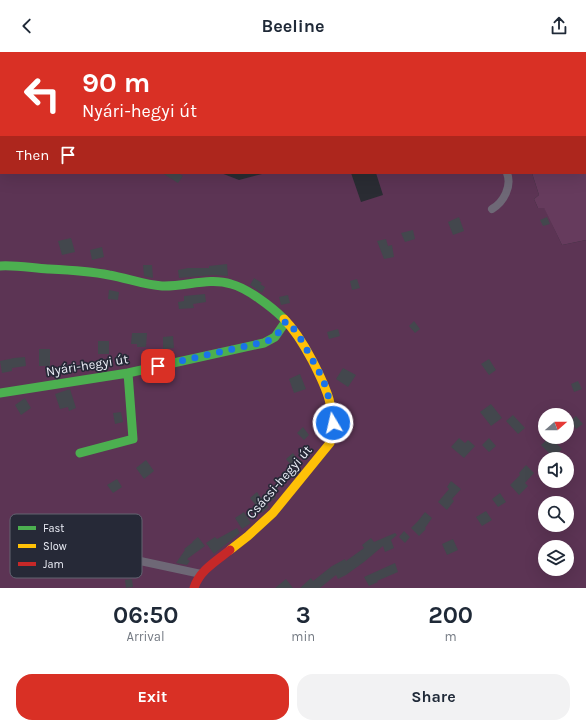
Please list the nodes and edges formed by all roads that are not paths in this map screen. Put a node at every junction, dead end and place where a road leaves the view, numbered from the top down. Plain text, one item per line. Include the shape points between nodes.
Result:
1 (507, 174) edge
2 (492, 209) dead end
3 (0, 266) edge
4 (286, 321) junction
5 (128, 373) junction
6 (0, 393) edge
7 (80, 453) dead end
8 (142, 561) edge
9 (201, 574) junction
10 (194, 588) edge

1 - 2 street via 509,181 504,196 498,206
3 - 4 street, Csácsi-hegyi út via 83,271 149,285 224,283 237,286 265,303
4 - 5 street, Nyári-hegyi út via 272,340
4 - 9 street, Csácsi-hegyi út via 295,330 323,379 333,423 330,443 273,512
5 - 6 street, Nyári-hegyi út
5 - 7 street via 133,439
8 - 9 street
9 - 10 street, Csácsi-hegyi út

